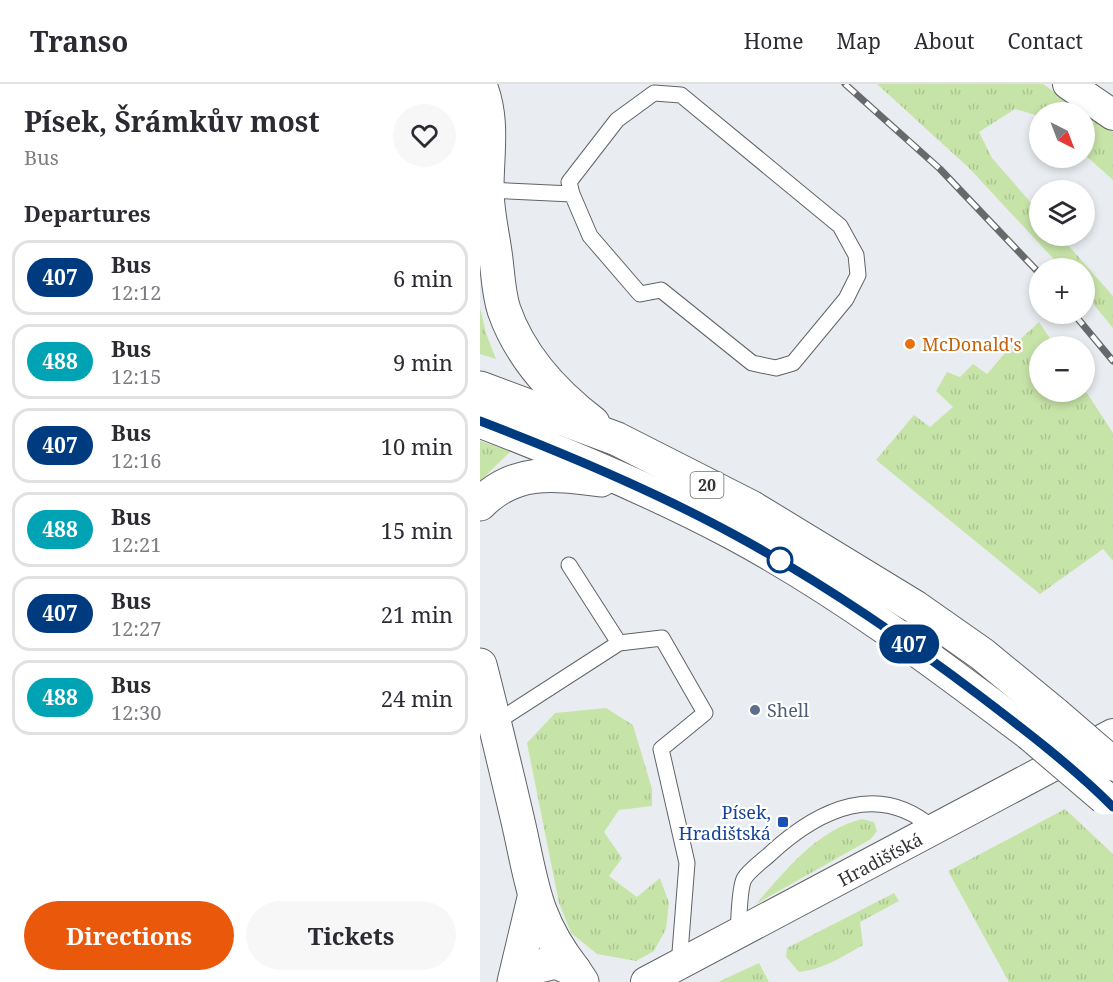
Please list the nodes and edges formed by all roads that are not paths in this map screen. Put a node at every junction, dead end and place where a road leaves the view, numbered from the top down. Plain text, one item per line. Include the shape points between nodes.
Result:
1 (1068, 84) edge
2 (480, 86) edge
3 (1113, 115) edge
4 (572, 194) junction
5 (483, 195) edge
6 (480, 388) edge
7 (480, 421) edge
8 (617, 439) junction
9 (641, 488) junction
10 (480, 504) edge
11 (569, 565) dead end
12 (619, 642) junction
13 (480, 664) edge
14 (495, 723) junction
15 (1113, 734) edge
16 (1113, 764) edge
17 (1109, 802) edge
18 (936, 830) junction
19 (534, 898) junction
20 (737, 935) junction
21 (679, 965) junction
22 (578, 976) edge
23 (516, 982) edge
24 (646, 982) edge

1 - 3 street
2 - 5 main road via 486,100 490,136
4 - 4 lane via 590,236 640,294 661,290 752,363 776,368 794,363 846,299 858,275 856,255 840,226 681,95 654,93 617,120 569,182
4 - 5 lane
5 - 8 main road via 503,308 515,339 566,399
6 - 8 main road, 20
7 - 9 main road, 20
8 - 16 main road, 20, bridge via 797,533 915,607 972,647
9 - 10 main road via 566,475 530,476 507,482
9 - 17 main road, 20, bridge via 732,533 860,610 1030,734
11 - 12 lane
12 - 14 lane
12 - 21 lane via 662,638 705,713 661,749 687,863
13 - 14 main road
14 - 19 main road
15 - 18 street, Hradišťská
18 - 20 street, Hradišťská
18 - 20 lane via 911,812 877,803 820,817 789,836 744,879
19 - 22 main road via 543,924
19 - 23 main road
20 - 21 street, Hradišťská
21 - 24 street, Hradišťská
22 - 23 main road via 565,964 548,962 531,968

